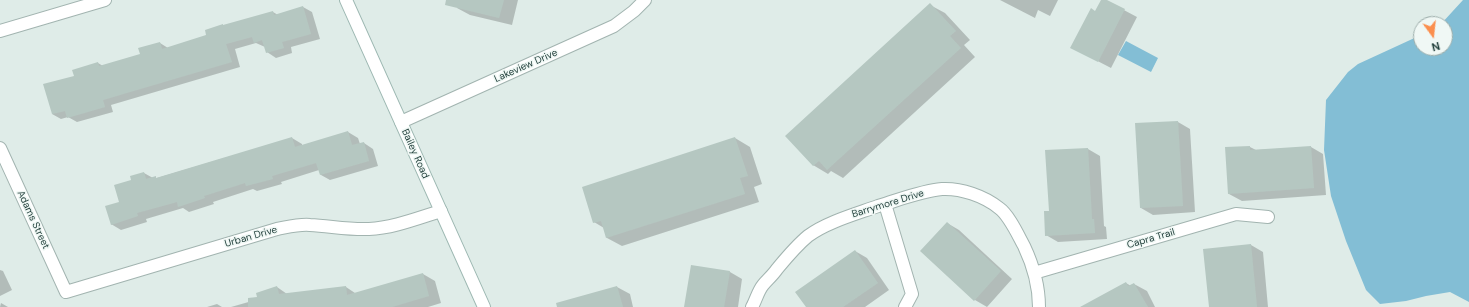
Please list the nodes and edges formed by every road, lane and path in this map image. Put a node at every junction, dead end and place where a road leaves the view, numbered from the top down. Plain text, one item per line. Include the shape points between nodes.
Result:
1 (105, 0) edge
2 (346, 0) edge
3 (645, 0) edge
4 (0, 31) edge
5 (401, 122) junction
6 (0, 148) edge
7 (885, 204) junction
8 (441, 211) junction
9 (1268, 217) dead end
10 (1034, 273) junction
11 (66, 292) joint
12 (484, 307) edge
13 (752, 307) edge
14 (905, 307) edge
15 (1039, 307) edge

1 - 4 street
2 - 5 street, Bailey Road
3 - 5 street, Lakeview Drive via 614,26
5 - 8 street, Bailey Road
6 - 11 street, Adams Street
7 - 10 street, Barrymore Drive via 942,189 967,192 985,200 1000,208 1009,220 1019,236
7 - 13 street, Barrymore Drive via 833,223 809,235 790,252 762,286
7 - 14 street via 912,294
8 - 11 street, Urban Drive via 390,226 370,229 310,225 277,229
8 - 12 street, Bailey Road
9 - 10 street, Capra Trail via 1236,214
10 - 15 street, Barrymore Drive

